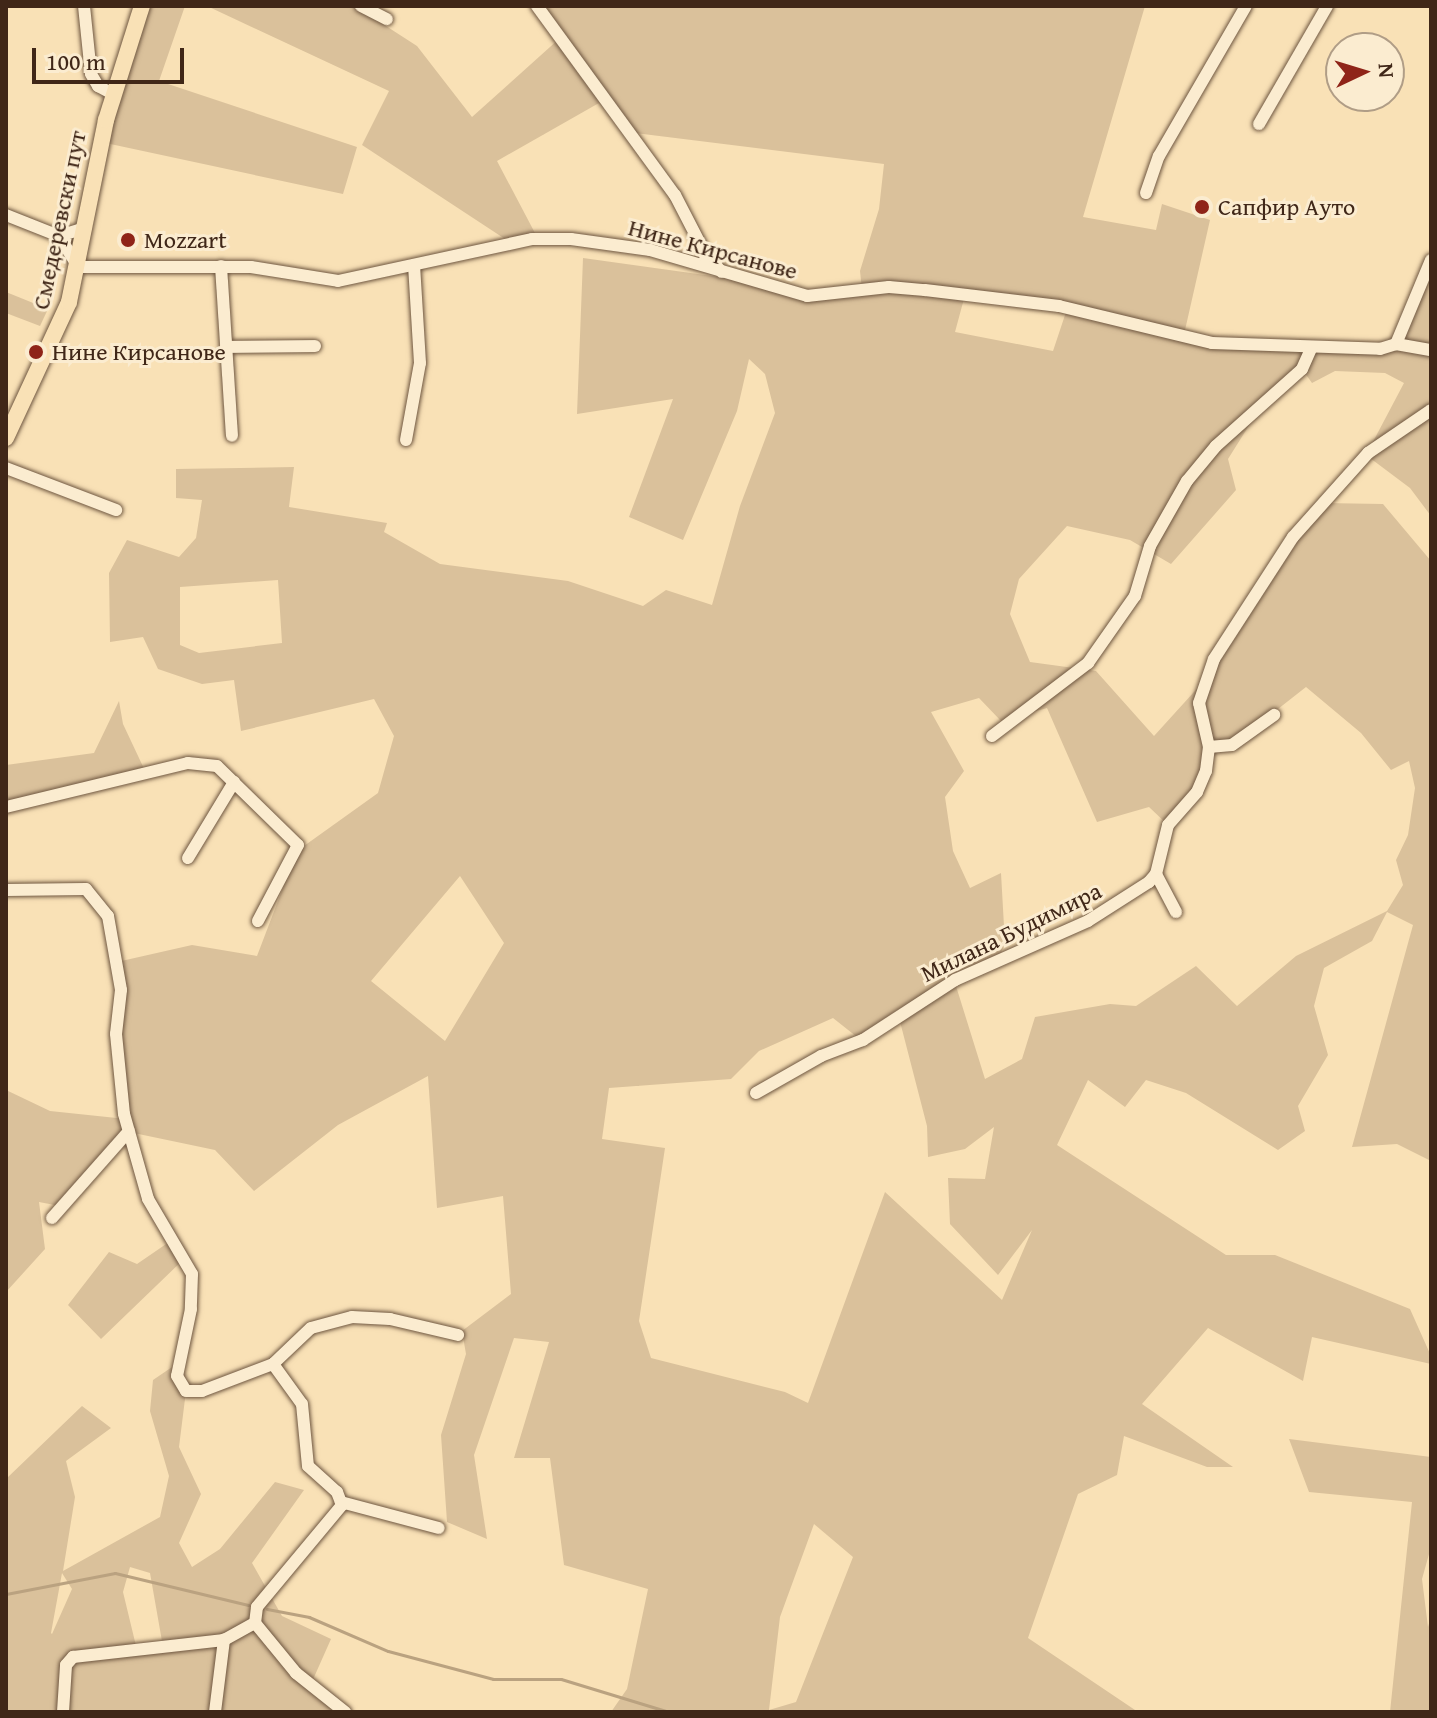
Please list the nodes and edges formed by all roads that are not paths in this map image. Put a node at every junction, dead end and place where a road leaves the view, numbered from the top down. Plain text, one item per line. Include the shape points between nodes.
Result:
1 (84, 6) edge
2 (142, 6) edge
3 (361, 6) edge
4 (537, 6) edge
5 (1246, 6) edge
6 (1327, 6) edge
7 (387, 19) dead end
8 (113, 94) junction
9 (1259, 124) dead end
10 (1146, 193) dead end
11 (6, 215) edge
12 (86, 228) junction
13 (59, 236) junction
14 (1431, 260) edge
15 (414, 265) junction
16 (221, 266) junction
17 (78, 267) junction
18 (728, 276) junction
19 (1396, 344) junction
20 (315, 346) dead end
21 (226, 347) junction
22 (1312, 347) junction
23 (1431, 350) edge
24 (1431, 410) edge
25 (232, 436) dead end
26 (6, 438) edge
27 (406, 440) dead end
28 (6, 468) edge
29 (116, 510) dead end
30 (1274, 715) dead end
31 (992, 736) dead end
32 (1209, 747) junction
33 (234, 782) junction
34 (6, 807) edge
35 (188, 858) dead end
36 (1156, 874) junction
37 (6, 890) edge
38 (1176, 912) dead end
39 (258, 921) dead end
40 (756, 1093) dead end
41 (129, 1131) junction
42 (52, 1218) dead end
43 (458, 1335) dead end
44 (273, 1364) junction
45 (341, 1502) junction
46 (439, 1528) dead end
47 (255, 1623) junction
48 (224, 1640) junction
49 (63, 1712) edge
50 (215, 1712) edge
51 (345, 1712) edge

1 - 8 street via 91,74 98,86
2 - 8 main road, Смедеревски пут
3 - 7 street
4 - 18 street via 675,195 706,255
5 - 10 street via 1159,156
6 - 9 street
8 - 12 main road, Смедеревски пут
11 - 13 street
12 - 13 street
12 - 17 main road, Смедеревски пут
13 - 17 street
14 - 19 street
15 - 16 street, Нине Кирсанове via 338,281
15 - 18 street, Нине Кирсанове via 553,237 650,250
15 - 27 street via 420,363
16 - 17 street, Нине Кирсанове
16 - 21 street
17 - 26 main road, Смедеревски пут via 58,333
18 - 22 street, Нине Кирсанове via 807,296 889,287 1033,302 1192,340
19 - 22 street, Нине Кирсанове via 1380,349
19 - 23 street, Нине Кирсанове
20 - 21 street
21 - 25 street
22 - 31 street via 1302,369 1216,446 1187,481 1150,546 1135,596 1088,663
24 - 32 street via 1368,453 1293,537 1203,682 1199,703
28 - 29 street
30 - 32 street via 1232,745
32 - 36 street via 1197,792 1168,825
33 - 34 street via 217,766 197,762
33 - 35 street
33 - 39 street via 298,845
36 - 38 street
36 - 40 street, Милана Будимира via 1088,921 955,980 863,1040 821,1056
37 - 41 street via 79,887 93,892 103,906 121,990 117,1057
41 - 42 street
41 - 44 street via 152,1207 192,1274 191,1309 178,1363 180,1386 202,1391
43 - 44 street via 390,1319 352,1317 311,1328
44 - 45 street via 304,1411 310,1471
45 - 46 street
45 - 47 street via 339,1513 257,1607
47 - 48 street
47 - 51 street via 296,1673
48 - 49 street via 73,1657 66,1665
48 - 50 street

